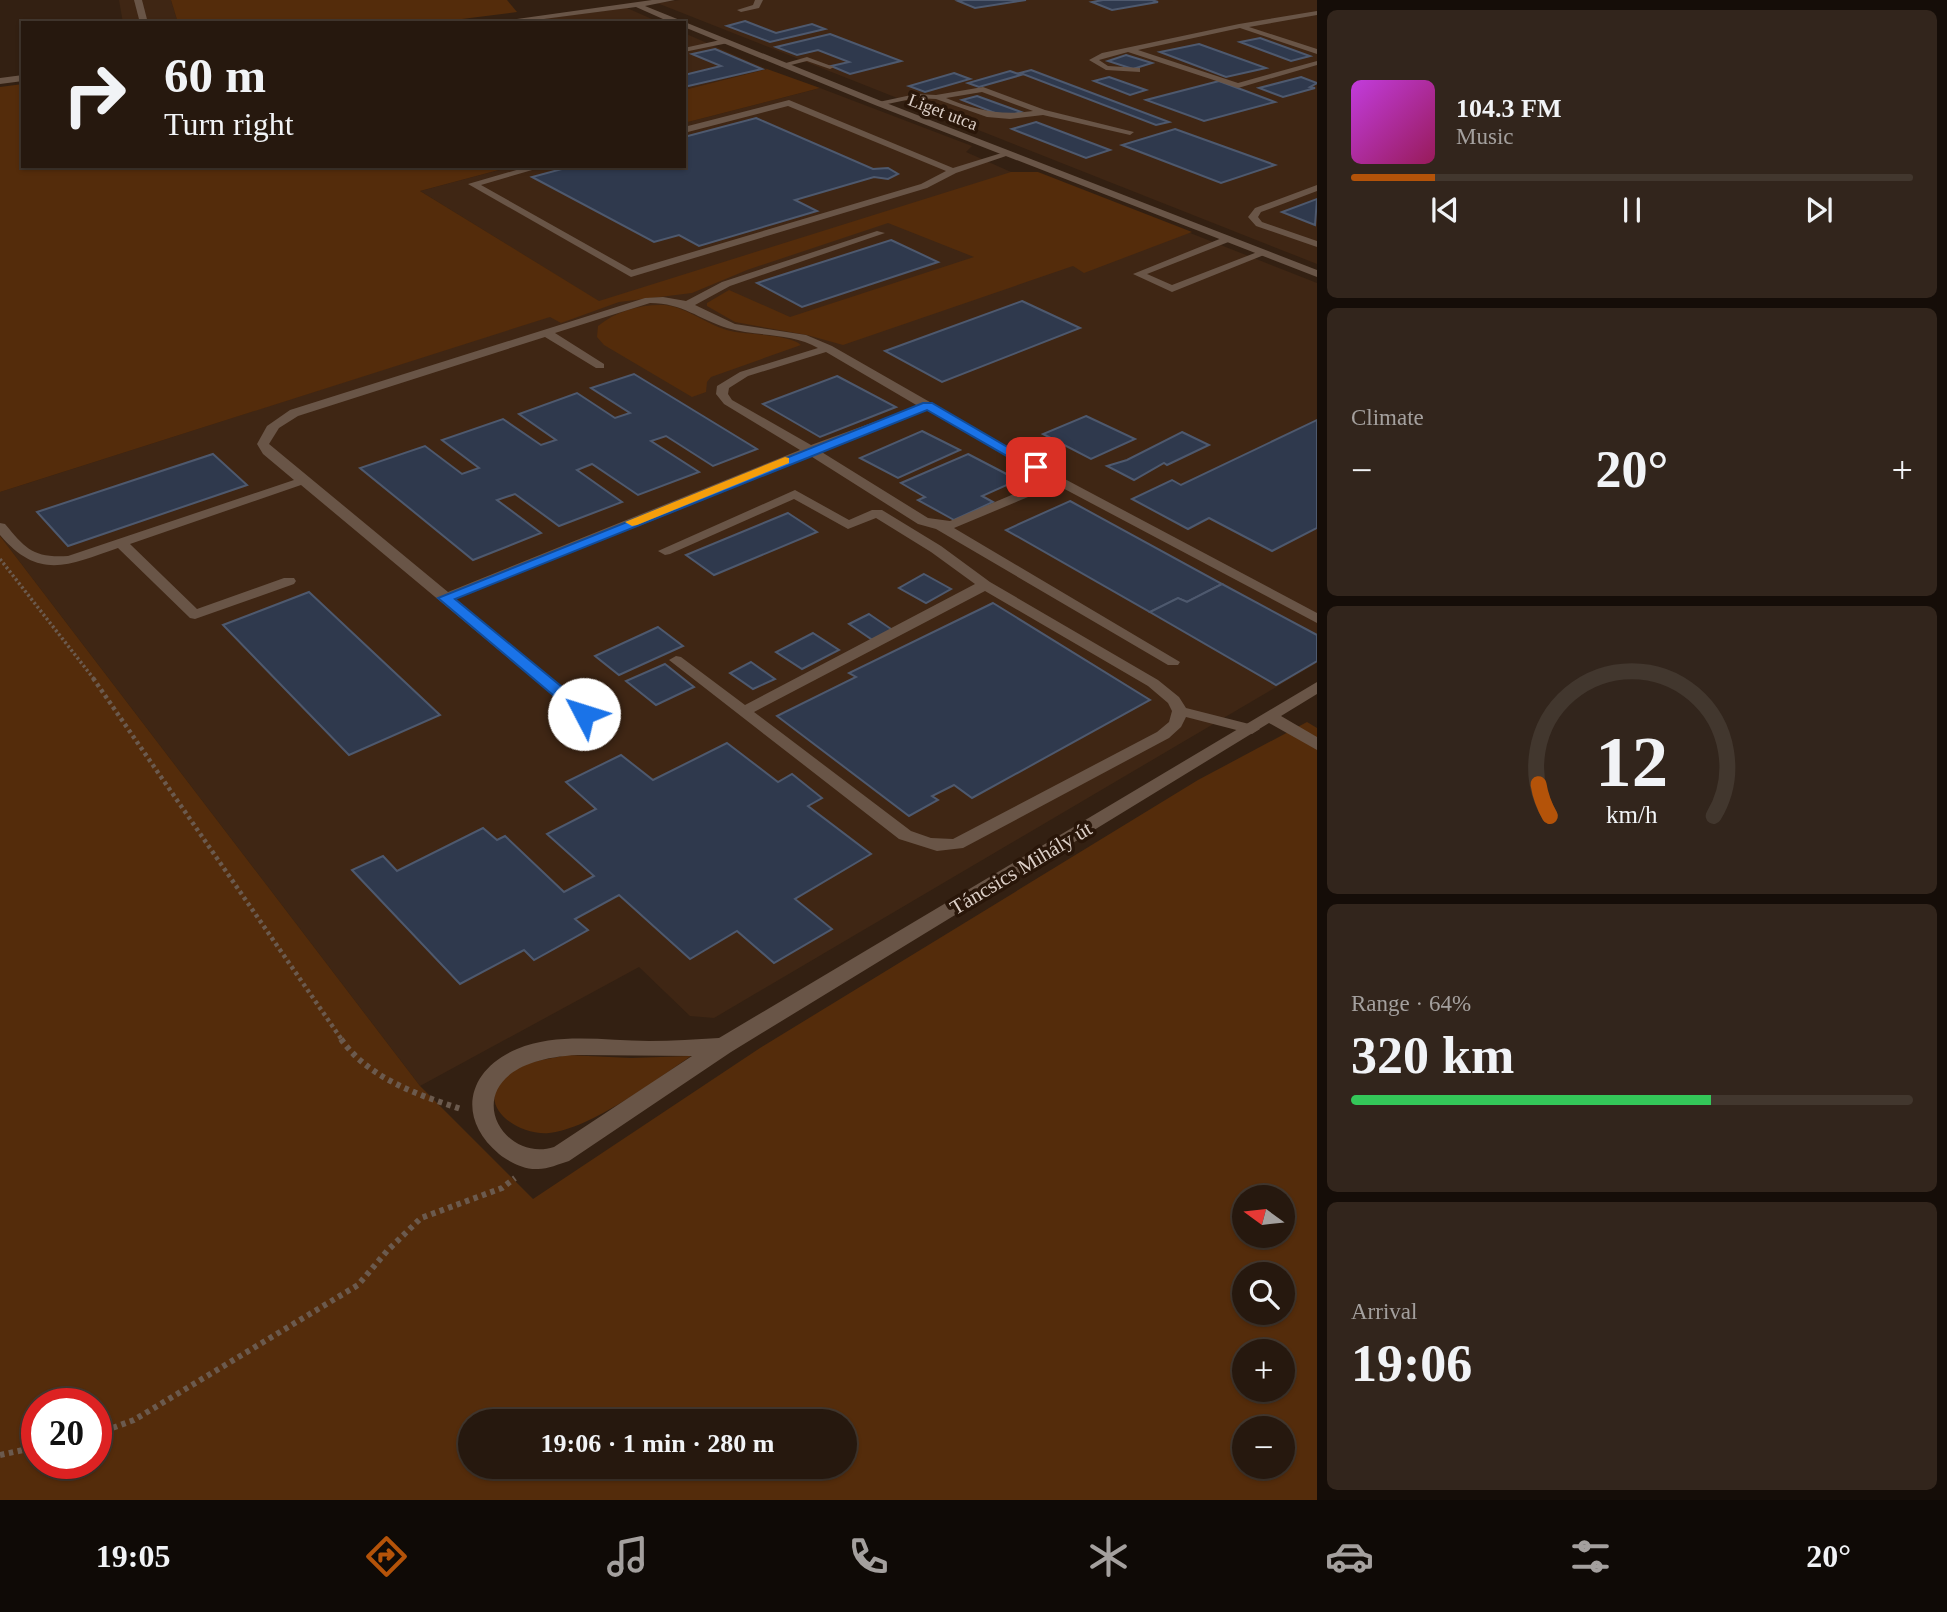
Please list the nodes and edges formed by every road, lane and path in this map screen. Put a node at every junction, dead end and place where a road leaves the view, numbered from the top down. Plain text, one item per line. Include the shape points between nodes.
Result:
1 (138, 0) edge
2 (671, 0) edge
3 (759, 0) edge
4 (636, 5) junction
5 (741, 10) dead end
6 (1317, 13) edge
7 (143, 21) edge
8 (508, 21) edge
9 (675, 21) edge
10 (686, 26) edge
11 (1239, 26) junction
12 (725, 41) junction
13 (1129, 49) junction
14 (686, 50) edge
15 (1317, 52) edge
16 (1317, 63) edge
17 (783, 65) junction
18 (830, 67) dead end
19 (1137, 70) dead end
20 (21, 78) edge
21 (0, 81) edge
22 (936, 97) junction
23 (878, 103) junction
24 (1042, 113) junction
25 (686, 129) edge
26 (1130, 132) dead end
27 (1008, 154) junction
28 (534, 168) edge
29 (953, 171) junction
30 (1317, 188) edge
31 (880, 233) dead end
32 (1227, 239) junction
33 (1317, 244) edge
34 (1264, 254) junction
35 (1317, 274) edge
36 (689, 304) junction
37 (545, 332) junction
38 (828, 348) junction
39 (600, 366) dead end
40 (928, 405) junction
41 (810, 450) junction
42 (1058, 480) junction
43 (302, 481) junction
44 (941, 526) junction
45 (0, 527) edge
46 (122, 544) junction
47 (665, 551) dead end
48 (0, 559) edge
49 (289, 581) dead end
50 (985, 585) junction
51 (446, 598) junction
52 (1317, 618) edge
53 (676, 660) dead end
54 (1173, 662) dead end
55 (1317, 687) edge
56 (743, 712) junction
57 (1181, 712) junction
58 (584, 714) dead end
59 (1271, 717) junction
60 (1252, 729) junction
61 (1317, 745) edge
62 (723, 1046) junction
63 (481, 1116) junction
64 (538, 1161) junction
65 (112, 1428) edge
66 (21, 1450) edge
67 (0, 1455) edge

1 - 7 lane
2 - 4 street
3 - 5 lane via 756,6
4 - 8 street
4 - 9 street, Liget utca
6 - 11 lane
10 - 12 street, Liget utca
11 - 13 lane
11 - 15 lane
12 - 14 lane
12 - 17 street, Liget utca
13 - 16 lane via 1238,86
13 - 19 lane via 1095,58 1094,63 1112,70
17 - 18 lane via 807,59
17 - 23 street, Liget utca
20 - 21 street
22 - 23 lane
22 - 24 lane via 993,117
22 - 24 lane via 983,89
23 - 27 street, Liget utca
24 - 26 lane
25 - 29 lane via 789,103
27 - 29 lane
27 - 32 street, Liget utca
28 - 29 lane via 473,184 631,274 924,186
30 - 33 lane via 1258,210 1253,217 1259,224
31 - 36 lane via 726,284
32 - 34 street, Liget utca
32 - 34 lane via 1138,274 1172,289
34 - 35 street, Liget utca
36 - 37 lane via 649,300
36 - 38 lane via 731,326 802,337
37 - 39 lane
37 - 43 lane via 282,420 263,444
38 - 40 lane
38 - 41 lane via 744,374 723,386 728,402
40 - 41 lane
40 - 42 lane
41 - 44 lane via 923,521
41 - 51 lane
42 - 44 lane via 965,521
42 - 52 lane
43 - 46 lane
43 - 51 lane
44 - 54 lane
45 - 46 lane via 24,556 38,560 69,560
46 - 49 lane via 195,615
47 - 50 lane via 795,495 848,525 877,513
48 - 63 path via 105,693 345,1044 371,1068 412,1093
50 - 56 lane
50 - 57 lane via 1153,683
51 - 58 lane
53 - 56 lane
55 - 59 street, Táncsics Mihály út
56 - 57 lane via 905,835 941,847 957,844 1163,735
57 - 60 lane
59 - 60 street, Táncsics Mihály út
59 - 61 street
60 - 62 street, Táncsics Mihály út
62 - 63 street, Táncsics Mihály út via 529,1053 509,1061 495,1074 484,1094
62 - 64 street, Táncsics Mihály út via 581,1142
63 - 64 street via 502,1144 519,1156
64 - 65 path via 502,1188 421,1218 358,1285 134,1420
66 - 67 path

